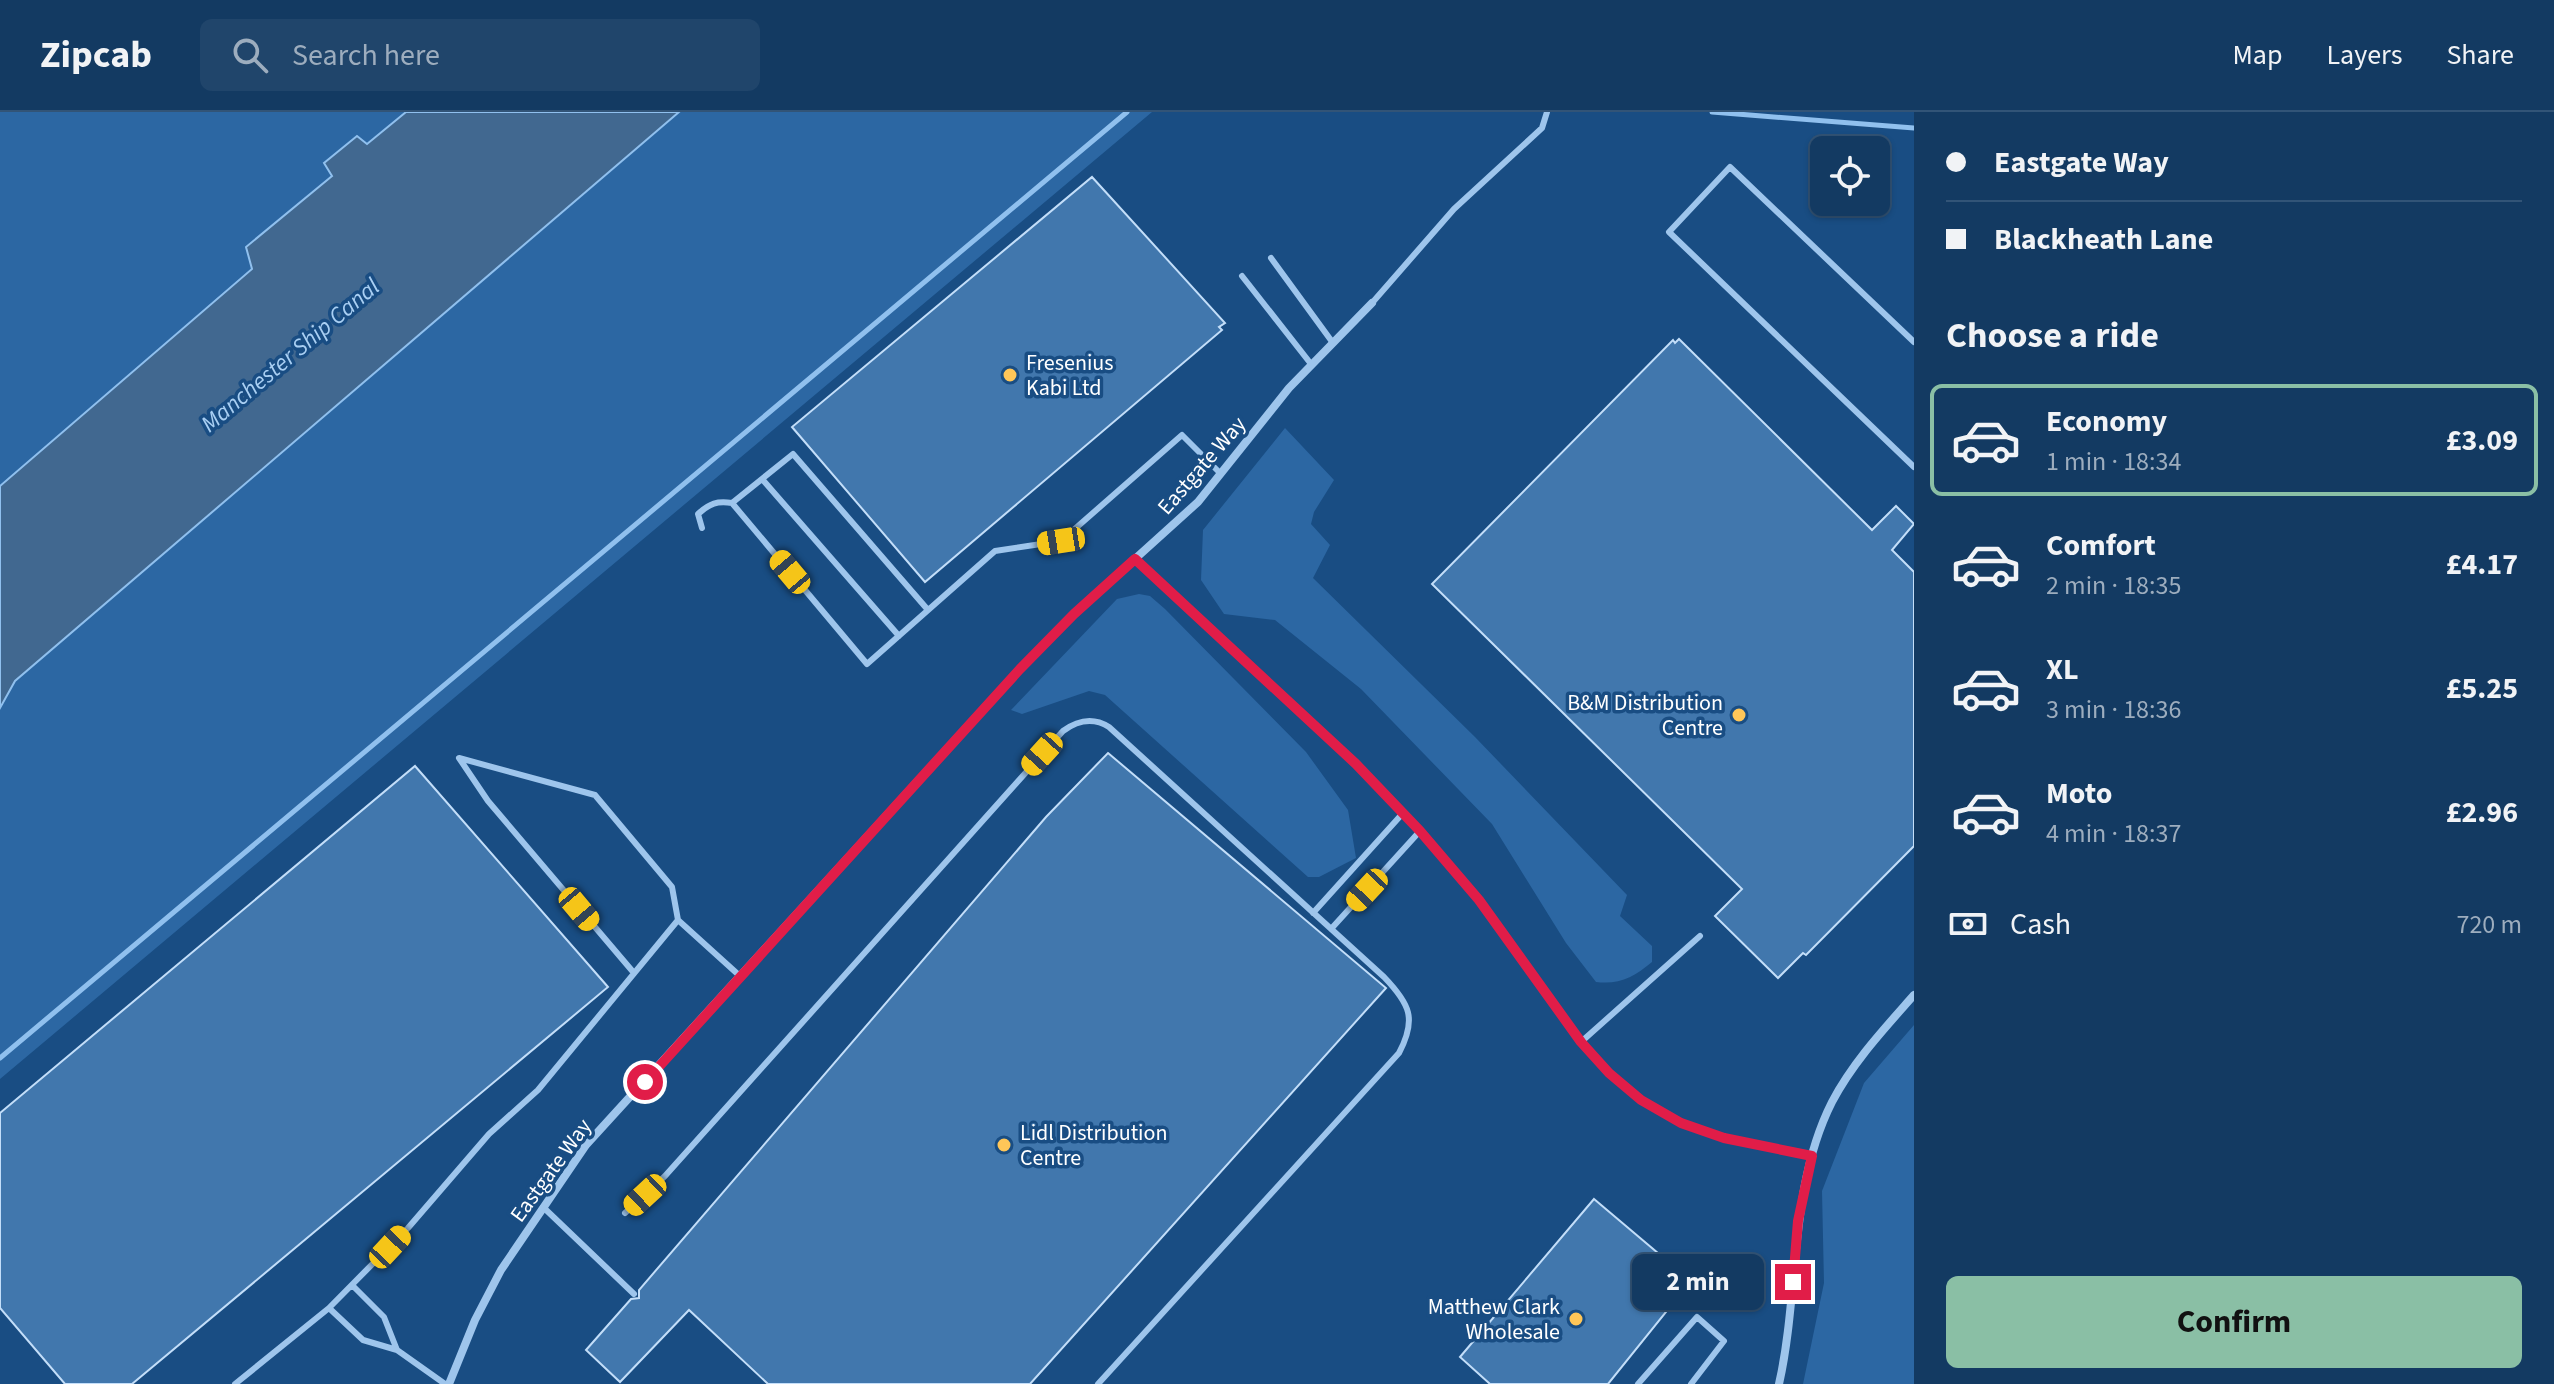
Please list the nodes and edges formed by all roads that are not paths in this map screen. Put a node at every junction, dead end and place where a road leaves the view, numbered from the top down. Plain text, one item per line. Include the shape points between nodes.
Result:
1 (1547, 112) edge
2 (1271, 258) dead end
3 (1242, 276) dead end
4 (1372, 303) joint
5 (1914, 342) edge
6 (1333, 343) junction
7 (1311, 364) junction
8 (1914, 467) edge
9 (1221, 474) junction
10 (762, 479) junction
11 (732, 503) junction
12 (702, 528) dead end
13 (1135, 559) junction
14 (928, 610) junction
15 (899, 636) junction
16 (1403, 813) junction
17 (1420, 831) junction
18 (1313, 913) junction
19 (678, 920) junction
20 (1331, 929) junction
21 (1700, 936) dead end
22 (634, 973) junction
23 (741, 977) junction
24 (1914, 995) edge
25 (1581, 1042) junction
26 (1812, 1156) junction
27 (543, 1207) junction
28 (625, 1213) dead end
29 (353, 1286) junction
30 (634, 1294) dead end
31 (329, 1308) junction
32 (397, 1350) junction
33 (235, 1384) edge
34 (447, 1384) edge
35 (1098, 1384) edge
36 (1638, 1384) edge
37 (1691, 1384) edge
38 (1779, 1384) edge

1 - 4 lane via 1542,128 1454,209
2 - 6 lane
3 - 7 lane
4 - 6 street, Eastgate Way
5 - 8 lane via 1730,167 1669,232
6 - 7 street, Eastgate Way
7 - 9 street, Eastgate Way
9 - 13 street, Eastgate Way
9 - 14 lane via 1182,435 1061,541 995,551
10 - 11 lane
10 - 14 lane via 793,454
10 - 15 lane
11 - 12 lane via 716,501 705,507 698,514
11 - 15 lane via 867,664
13 - 16 street
13 - 23 street, Eastgate Way via 1020,669
14 - 15 lane
16 - 17 street
16 - 18 lane
17 - 20 lane
17 - 25 street via 1479,900
18 - 20 lane
18 - 28 lane via 1109,727 1096,721 1071,725 665,1176
19 - 22 lane
19 - 22 lane via 672,887 595,795 459,758 488,801
19 - 23 lane
20 - 35 lane via 1384,977 1407,1006 1410,1028 1399,1053
21 - 25 lane
22 - 29 lane via 538,1090 489,1134
23 - 27 street, Eastgate Way via 586,1145
24 - 26 street via 1864,1052 1832,1103
25 - 26 street via 1641,1100 1681,1123 1724,1138
26 - 38 street via 1798,1221 1788,1343
27 - 30 lane
27 - 34 street, Eastgate Way via 501,1270
29 - 31 lane
29 - 32 lane via 384,1317
31 - 32 lane via 363,1340
31 - 33 lane
32 - 34 lane
36 - 37 lane via 1697,1317 1724,1341

